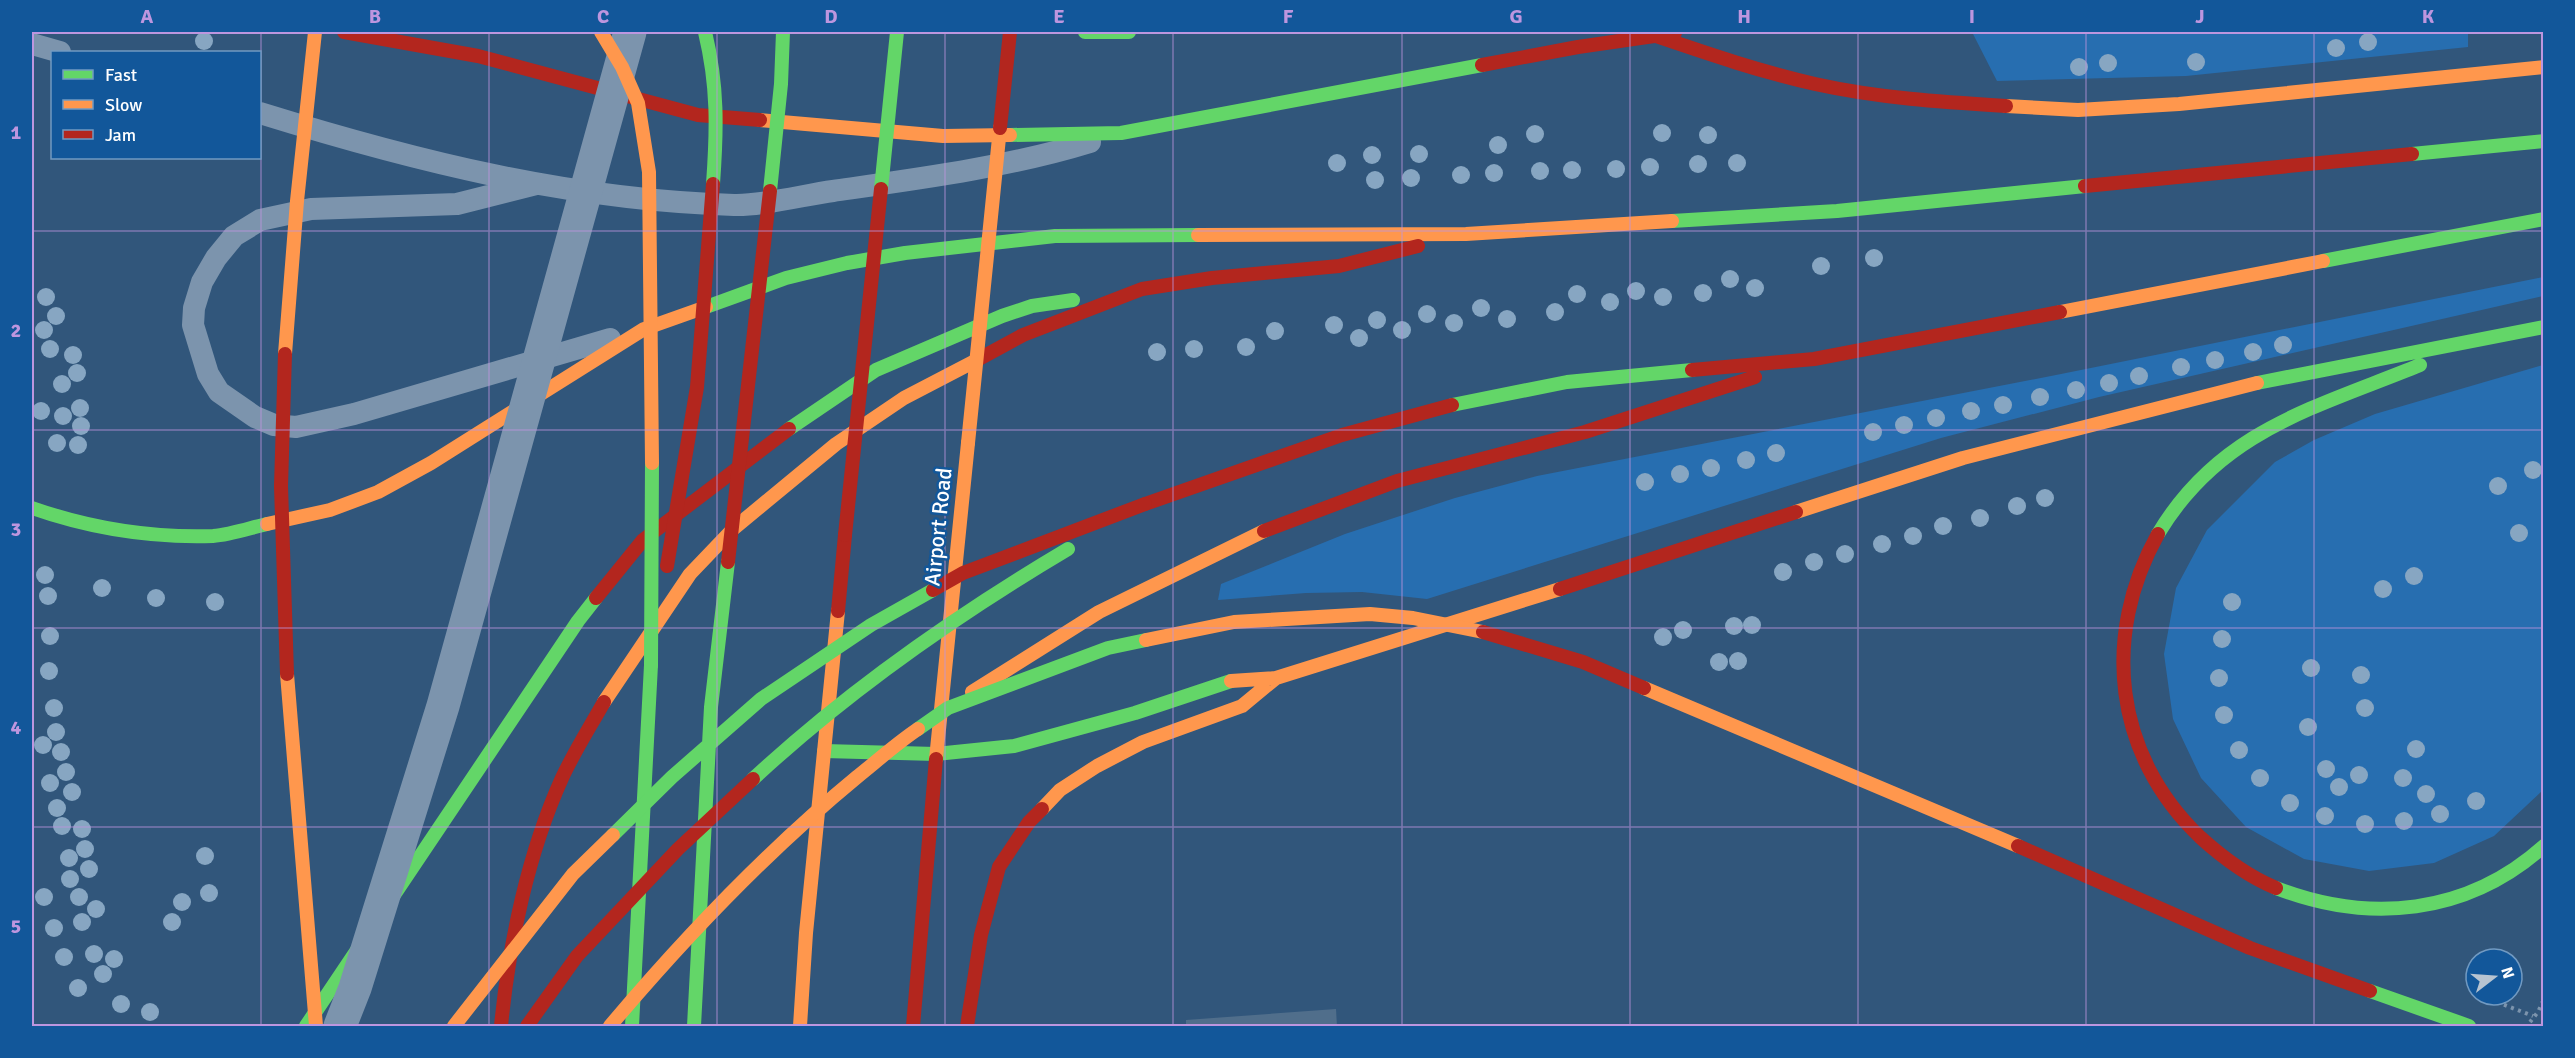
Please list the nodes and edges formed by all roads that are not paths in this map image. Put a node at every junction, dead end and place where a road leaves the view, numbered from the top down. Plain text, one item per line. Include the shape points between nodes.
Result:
1 (315, 32) edge
2 (344, 32) edge
3 (422, 32) edge
4 (601, 32) edge
5 (630, 32) edge
6 (705, 32) edge
7 (783, 32) edge
8 (897, 32) edge
9 (1011, 32) edge
10 (1086, 32) edge
11 (1108, 32) edge
12 (1129, 32) edge
13 (1644, 32) edge
14 (1689, 32) edge
15 (32, 44) edge
16 (56, 51) edge
17 (478, 56) junction
18 (2544, 67) edge
19 (261, 113) edge
20 (1121, 133) junction
21 (2544, 141) edge
22 (536, 184) junction
23 (2544, 219) edge
24 (1466, 234) junction
25 (1142, 289) junction
26 (2544, 327) edge
27 (644, 329) junction
28 (2478, 340) junction
29 (1814, 359) junction
30 (1145, 504) junction
31 (32, 508) edge
32 (651, 665) junction
33 (1276, 678) junction
34 (948, 708) junction
35 (824, 751) junction
36 (936, 754) junction
37 (2544, 846) edge
38 (306, 1026) edge
39 (316, 1026) edge
40 (340, 1026) edge
41 (454, 1026) edge
42 (501, 1026) edge
43 (527, 1026) edge
44 (610, 1026) edge
45 (632, 1026) edge
46 (694, 1026) edge
47 (800, 1026) edge
48 (912, 1026) edge
49 (967, 1026) edge
50 (2469, 1026) edge

1 - 39 main road, bridge via 287,321 281,484 283,627
2 - 17 main road
3 - 17 main road
4 - 32 main road, bridge via 638,103 649,172
5 - 40 street, bridge via 443,706
6 - 32 main road, bridge via 717,99 697,387
7 - 46 main road, bridge via 773,160 711,707
8 - 35 main road, bridge
9 - 36 main road, Airport Road, bridge
10 - 11 main road
11 - 12 main road
13 - 18 main road, bridge via 1775,74 1842,89 1926,101 2078,110 2179,105
14 - 20 main road via 1578,46
15 - 16 lane
17 - 20 main road via 698,116 943,136
19 - 22 lane via 372,148
20 - 22 lane via 1055,153 737,205 629,198
21 - 24 main road via 1837,211
22 - 27 lane via 457,204 311,209 260,220 234,236 202,282 193,325 208,374 219,392 255,417 274,425 296,427 354,414
23 - 29 main road
24 - 25 main road via 1339,266
24 - 27 main road via 1055,236 988,242 817,270
25 - 38 main road via 1022,309 876,370 813,411 643,540 578,621
25 - 42 main road via 1023,335 904,398 782,487 732,529 690,574 610,691 562,779 533,858 506,972
26 - 28 main road
27 - 31 main road via 431,463 378,492 330,510 215,536 137,533 66,520
28 - 33 main road via 2269,380 1963,458
28 - 37 main road via 2295,414 2212,466 2165,523 2138,581 2127,615 2123,649 2127,704 2141,753 2160,792 2212,850 2237,869 2291,896 2371,912 2417,908 2499,878
29 - 30 main road via 1567,382 1450,405 1342,435
29 - 34 main road, bridge via 1585,432 1397,481 1268,529 1099,612
30 - 41 main road, bridge via 963,573 871,625 761,699 672,777 573,874
30 - 43 main road, bridge via 988,596 848,696 678,849 577,956
32 - 45 main road, bridge
33 - 36 main road via 1234,681 1014,746
33 - 49 main road via 1242,706 1143,742 1097,766 1060,790 1029,822 999,867 981,935
34 - 44 main road, bridge via 833,797 742,879
34 - 50 main road, bridge via 1108,648 1234,622 1370,614 1488,633 1583,662 2250,948
35 - 36 main road
35 - 47 main road
36 - 48 main road, Airport Road

